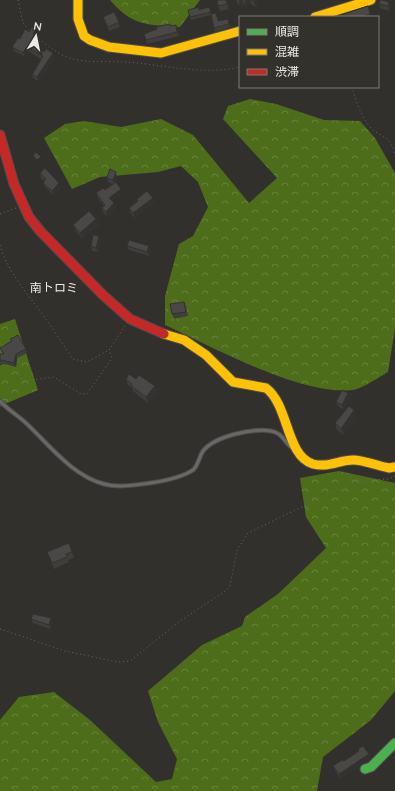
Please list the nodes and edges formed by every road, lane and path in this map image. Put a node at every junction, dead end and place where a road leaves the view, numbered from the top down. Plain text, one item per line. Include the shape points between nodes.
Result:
1 (78, 0) edge
2 (371, 0) edge
3 (318, 16) edge
4 (239, 31) edge
5 (352, 88) edge
6 (0, 135) edge
7 (395, 153) edge
8 (24, 206) junction
9 (0, 214) edge
10 (0, 245) edge
11 (130, 318) junction
12 (109, 350) junction
13 (17, 372) dead end
14 (0, 401) edge
15 (297, 450) junction
16 (395, 467) edge
17 (395, 476) edge
18 (0, 629) edge
19 (395, 743) edge
20 (365, 769) dead end

1 - 4 street via 80,30 83,35 110,46 161,53
2 - 3 street
5 - 7 path via 370,126 391,142
6 - 8 street via 14,184
8 - 9 path
8 - 11 street via 41,232 103,295
10 - 12 path via 20,286 72,359 87,362
11 - 12 path
11 - 15 street via 152,330 184,340 206,356 233,382 270,391 278,399
12 - 13 path via 112,358 87,394 81,394 54,377 24,381
14 - 15 lane via 25,421 66,461 95,480 112,485 155,483 184,475 195,468 203,452 212,443 232,435 272,431 283,436 290,447
15 - 16 street via 314,464 330,465 353,460
17 - 18 path via 388,479 355,481 248,534 237,550 227,590 180,621 130,660 118,662 65,651
19 - 20 street via 371,767

